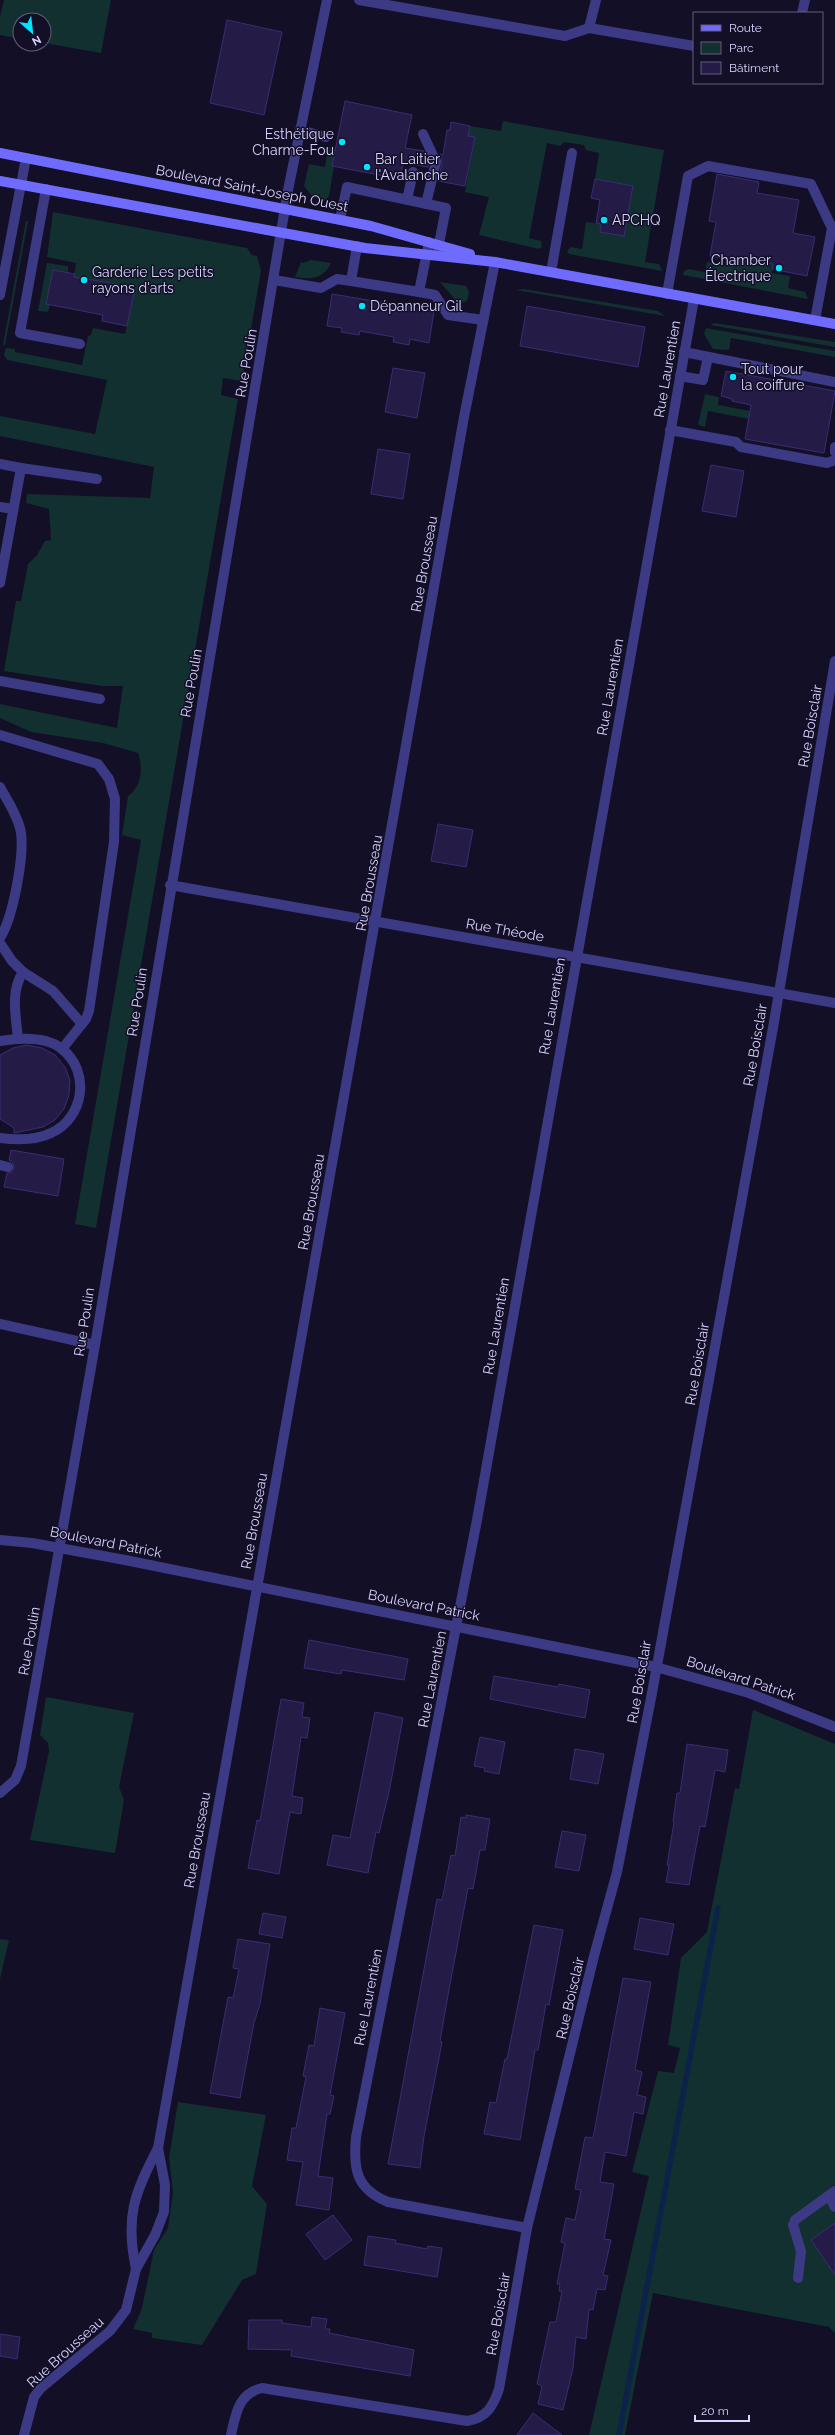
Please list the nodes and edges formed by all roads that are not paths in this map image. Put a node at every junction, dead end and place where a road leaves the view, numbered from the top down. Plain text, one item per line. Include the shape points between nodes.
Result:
1 (327, 0) edge
2 (359, 0) edge
3 (596, 0) edge
4 (805, 0) edge
5 (802, 12) edge
6 (589, 28) junction
7 (693, 46) edge
8 (300, 130) junction
9 (423, 134) dead end
10 (326, 137) dead end
11 (0, 152) edge
12 (572, 154) dead end
13 (26, 158) junction
14 (413, 172) dead end
15 (0, 181) edge
16 (21, 184) junction
17 (46, 189) junction
18 (407, 200) junction
19 (426, 204) junction
20 (286, 208) junction
21 (340, 219) junction
22 (282, 233) junction
23 (357, 246) junction
24 (435, 248) junction
25 (426, 254) junction
26 (495, 262) junction
27 (551, 272) junction
28 (274, 280) junction
29 (351, 281) junction
30 (419, 292) junction
31 (667, 294) junction
32 (0, 295) edge
33 (694, 299) junction
34 (483, 320) junction
35 (815, 320) junction
36 (835, 324) edge
37 (80, 344) dead end
38 (684, 352) junction
39 (708, 357) junction
40 (680, 376) junction
41 (835, 382) edge
42 (670, 430) junction
43 (835, 447) edge
44 (835, 452) edge
45 (835, 460) edge
46 (0, 464) edge
47 (21, 468) junction
48 (97, 479) dead end
49 (0, 507) edge
50 (13, 509) junction
51 (0, 583) edge
52 (835, 661) edge
53 (0, 681) edge
54 (100, 699) dead end
55 (0, 735) edge
56 (0, 787) edge
57 (170, 885) junction
58 (376, 922) junction
59 (0, 938) edge
60 (0, 943) edge
61 (575, 956) junction
62 (23, 972) junction
63 (778, 992) junction
64 (835, 1003) edge
65 (82, 1024) junction
66 (18, 1039) junction
67 (0, 1040) edge
68 (62, 1049) junction
69 (0, 1138) edge
70 (0, 1324) edge
71 (95, 1345) junction
72 (0, 1540) edge
73 (59, 1548) junction
74 (256, 1586) junction
75 (457, 1626) junction
76 (656, 1667) junction
77 (835, 1727) edge
78 (0, 1793) edge
79 (158, 2148) junction
80 (832, 2194) edge
81 (835, 2207) edge
82 (527, 2228) junction
83 (136, 2269) junction
84 (798, 2278) dead end
85 (24, 2435) edge
86 (231, 2435) edge

1 - 8 street, Rue Poulin
2 - 6 street via 556,36 574,34
3 - 6 street
4 - 5 street
6 - 7 street
8 - 10 street
8 - 20 street, Rue Poulin
9 - 19 street via 436,162
11 - 13 main road, Boulevard Saint-Joseph Ouest
12 - 27 street
13 - 16 street
13 - 20 main road, Boulevard Saint-Joseph Ouest
14 - 18 street
15 - 16 main road
16 - 17 main road
16 - 32 street
17 - 22 main road
17 - 37 street via 20,334
18 - 19 street
18 - 21 street via 347,187
19 - 24 street via 446,208
20 - 21 main road, Boulevard Saint-Joseph Ouest
20 - 22 street, Rue Poulin
21 - 24 main road, Boulevard Saint-Joseph Ouest
22 - 23 main road
22 - 28 street, Rue Poulin
23 - 25 main road
23 - 29 street
24 - 25 street
24 - 26 main road, Boulevard Saint-Joseph Ouest
25 - 30 street
26 - 27 main road, Boulevard Saint-Joseph Ouest
26 - 34 street, Rue Brousseau
27 - 31 main road, Boulevard Saint-Joseph Ouest
28 - 29 street via 321,288 338,279
28 - 57 street, Rue Poulin
29 - 30 street
30 - 34 street via 435,295 448,315
31 - 33 main road, Boulevard Saint-Joseph Ouest
31 - 35 street via 688,176 708,166 811,184 832,228
33 - 35 main road, Boulevard Saint-Joseph Ouest
33 - 38 street, Rue Laurentien
34 - 58 street, Rue Brousseau
35 - 36 main road, Boulevard Saint-Joseph Ouest
38 - 39 street
38 - 40 street, Rue Laurentien
39 - 40 street via 703,380
39 - 41 street
40 - 42 street, Rue Laurentien
42 - 45 street via 736,442 741,448 827,463
42 - 61 street, Rue Laurentien
43 - 44 street
46 - 47 street
47 - 48 street
47 - 50 street
49 - 50 street
50 - 51 street
52 - 63 street, Rue Boisclair
53 - 54 street
55 - 65 street via 98,764 109,779 115,799 116,824 110,882 89,1010
56 - 59 street via 17,818 22,843 12,913
57 - 58 street, Rue Théode
57 - 71 street, Rue Poulin
58 - 61 street, Rue Théode
58 - 74 street, Rue Brousseau
60 - 62 street
61 - 63 street, Rue Théode
61 - 75 street, Rue Laurentien
62 - 65 street via 53,991
62 - 66 street via 16,982 15,992
63 - 64 street, Rue Théode
63 - 76 street, Rue Boisclair
65 - 68 street
66 - 67 street
66 - 68 street via 32,1038
68 - 69 street via 75,1064 80,1078 80,1099 73,1114 62,1126 42,1137
70 - 71 street
71 - 73 street, Rue Poulin
72 - 73 street, Boulevard Patrick via 32,1542
73 - 74 street, Boulevard Patrick
73 - 78 street, Rue Poulin via 20,1766 15,1780
74 - 75 street, Boulevard Patrick
74 - 79 street, Rue Brousseau
75 - 76 street, Boulevard Patrick
75 - 82 street, Rue Laurentien via 358,2121 355,2162 357,2175 362,2184 388,2202
76 - 77 street, Boulevard Patrick via 749,1693
76 - 82 street, Rue Boisclair via 618,1872 594,1956
79 - 83 street, Rue Brousseau via 137,2189 133,2204 131,2238
79 - 83 street, Rue Brousseau via 165,2185 164,2212 155,2235
80 - 81 street
80 - 84 street via 794,2220 802,2256
82 - 86 street, Rue Boisclair via 499,2389 494,2404 486,2414 467,2421 449,2419 262,2388 246,2394 240,2402
83 - 85 street, Rue Brousseau via 129,2299 118,2322 41,2388 34,2397

